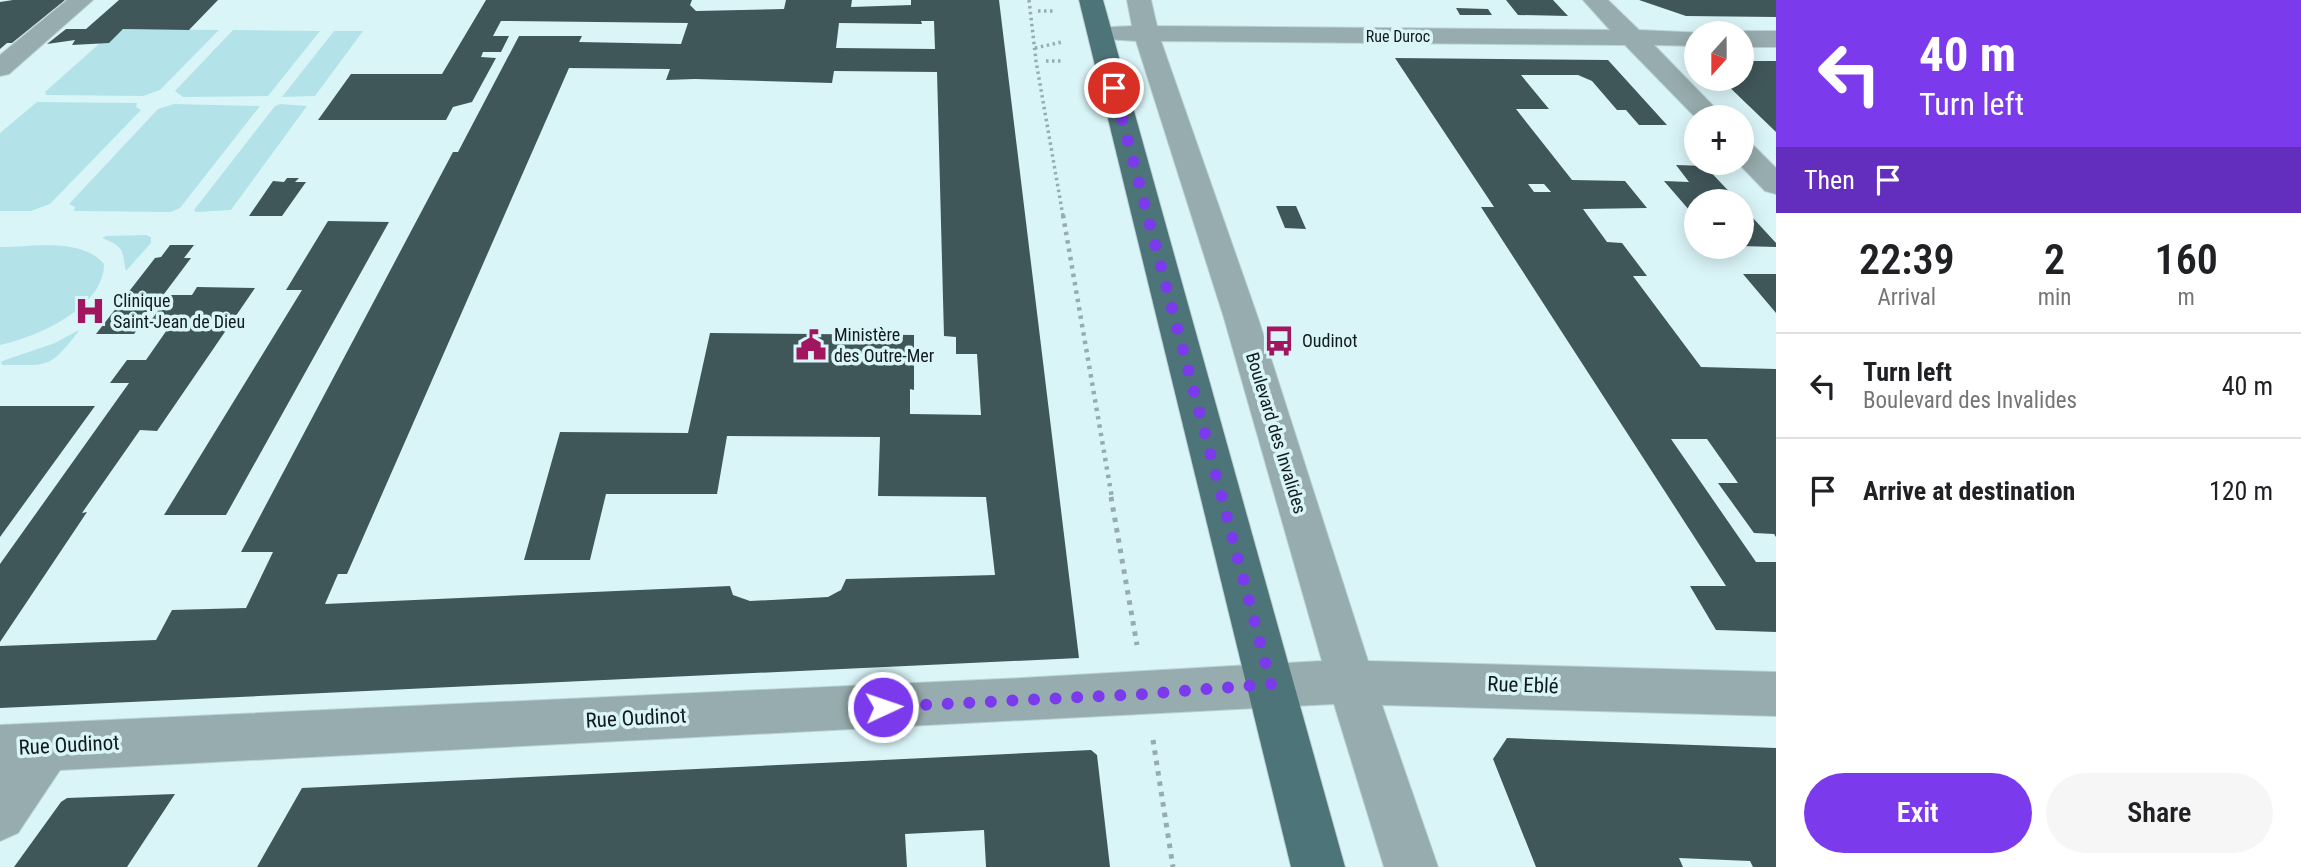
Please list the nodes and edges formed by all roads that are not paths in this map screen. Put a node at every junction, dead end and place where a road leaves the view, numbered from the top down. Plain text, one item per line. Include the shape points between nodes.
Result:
1 (81, 0) edge
2 (1595, 0) edge
3 (1096, 17) edge
4 (1142, 17) edge
5 (1633, 38) junction
6 (1684, 38) edge
7 (1754, 39) edge
8 (1776, 39) edge
9 (0, 68) edge
10 (1698, 105) edge
11 (1754, 162) edge
12 (1776, 185) edge
13 (1351, 682) junction
14 (1271, 684) junction
15 (1776, 694) edge
16 (24, 747) edge
17 (0, 815) edge
18 (1318, 867) edge
19 (1411, 867) edge

1 - 9 street
2 - 5 street
3 - 4 street, Rue Duroc
3 - 14 main road
4 - 5 street, Rue Duroc
4 - 13 street, Boulevard des Invalides via 1241,318
5 - 6 street, Rue Duroc
5 - 10 street
7 - 8 street
11 - 12 street
13 - 14 street, Rue Eblé
13 - 15 street, Rue Eblé
13 - 19 street, Boulevard des Invalides
14 - 16 street, Rue Oudinot via 1022,701
14 - 18 main road
16 - 17 street

